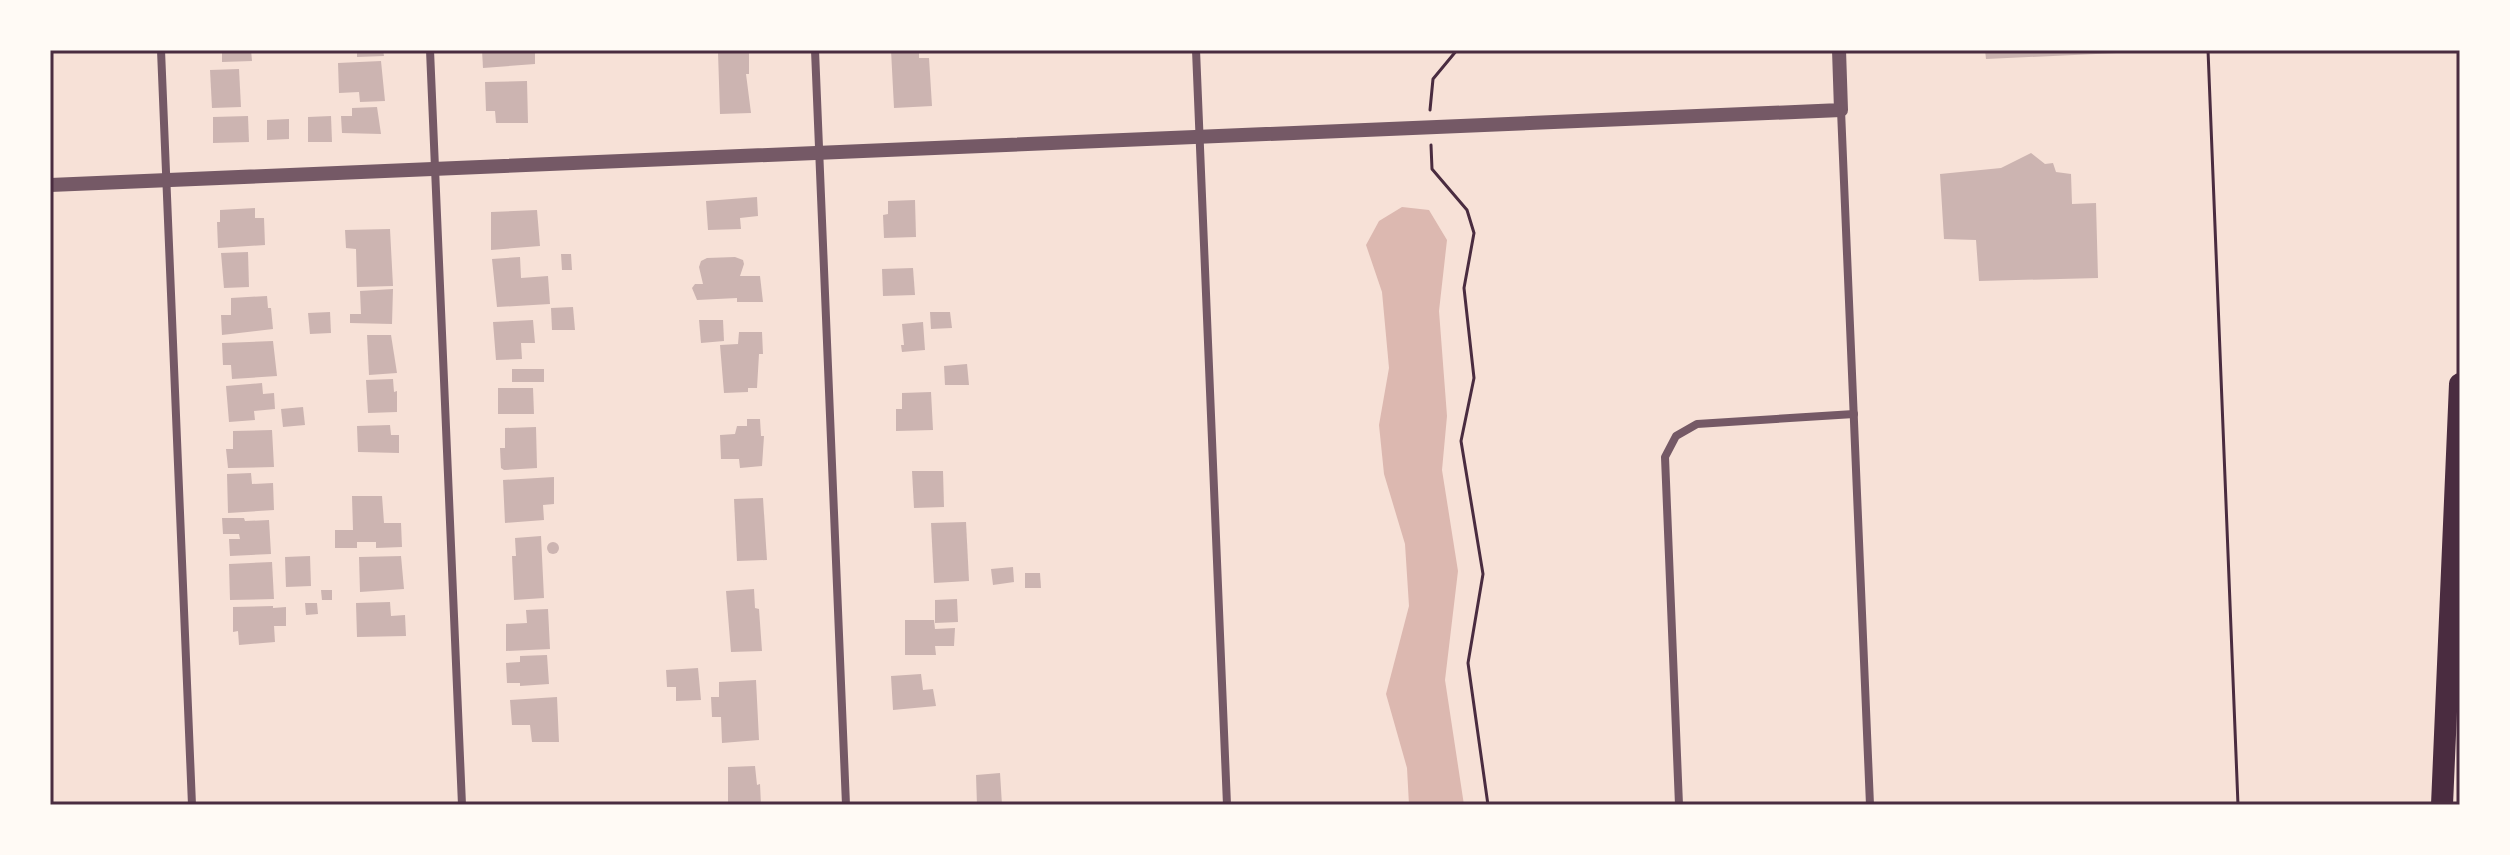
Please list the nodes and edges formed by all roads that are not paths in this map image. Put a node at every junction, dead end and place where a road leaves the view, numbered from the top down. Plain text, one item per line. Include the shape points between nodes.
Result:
1 (161, 50) edge
2 (430, 50) edge
3 (815, 50) edge
4 (1196, 50) edge
5 (1839, 50) edge
6 (1841, 110) junction
7 (1199, 138) junction
8 (819, 152) junction
9 (435, 168) junction
10 (167, 180) junction
11 (50, 185) edge
12 (2460, 384) edge
13 (1854, 414) junction
14 (192, 805) edge
15 (462, 805) edge
16 (846, 805) edge
17 (1227, 805) edge
18 (1679, 805) edge
19 (1870, 805) edge
20 (2442, 805) edge

1 - 10 street
2 - 9 street
3 - 8 street
4 - 7 street
5 - 6 street
6 - 7 street
6 - 13 street
7 - 8 street
7 - 17 street
8 - 9 street
8 - 16 street
9 - 10 street
9 - 15 street
10 - 11 street
10 - 14 street
12 - 20 highway
13 - 18 street via 1697,424 1676,436 1665,457
13 - 19 street

